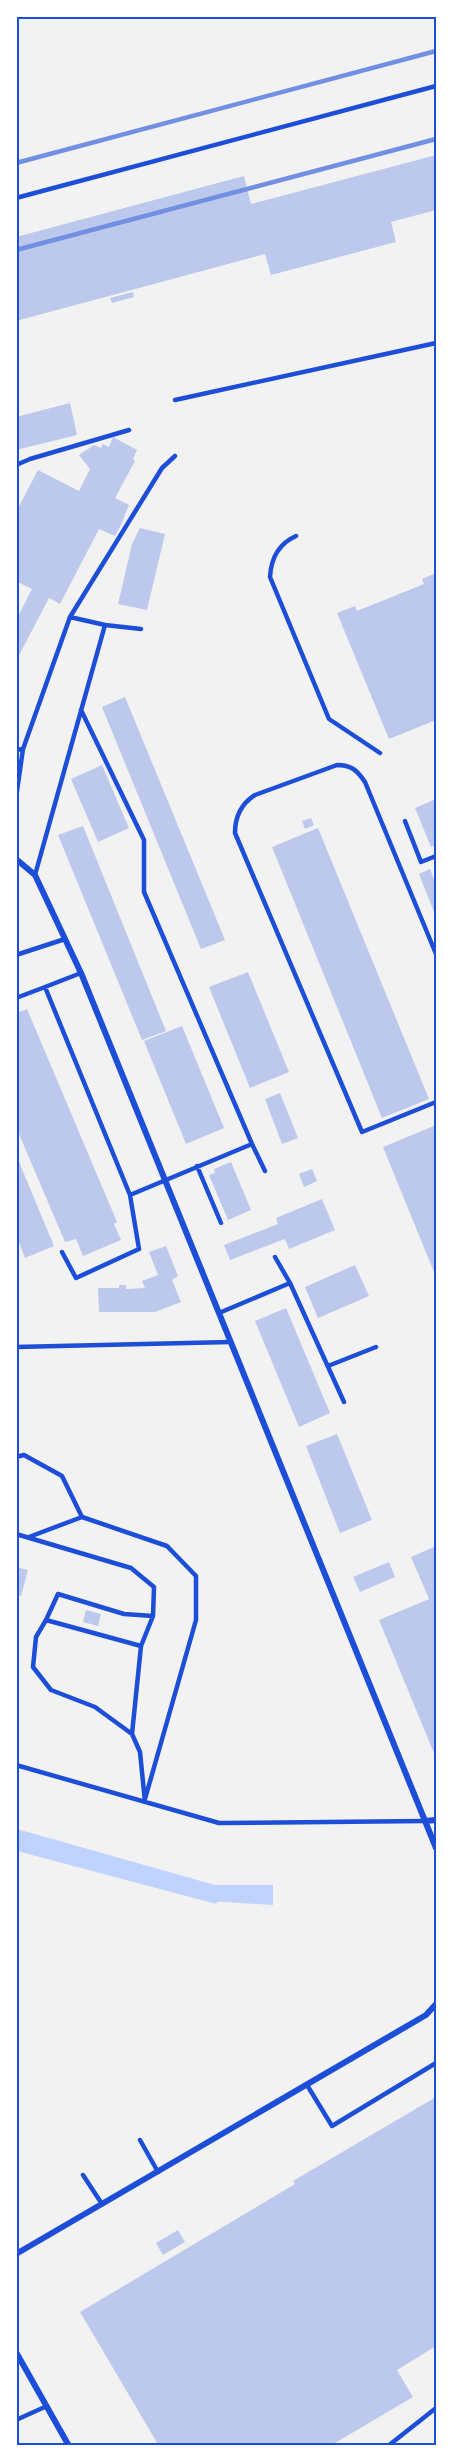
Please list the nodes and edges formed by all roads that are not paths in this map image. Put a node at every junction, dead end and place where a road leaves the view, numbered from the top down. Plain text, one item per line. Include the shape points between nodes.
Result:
1 (436, 86) edge
2 (16, 198) edge
3 (436, 343) edge
4 (175, 400) dead end
5 (129, 430) dead end
6 (175, 456) dead end
7 (16, 465) edge
8 (296, 536) dead end
9 (70, 617) junction
10 (105, 625) junction
11 (141, 628) dead end
12 (81, 710) junction
13 (23, 749) junction
14 (16, 750) edge
15 (380, 753) dead end
16 (16, 798) edge
17 (405, 821) dead end
18 (436, 856) edge
19 (16, 860) edge
20 (35, 876) junction
21 (65, 939) junction
22 (436, 954) edge
23 (16, 955) edge
24 (81, 973) junction
25 (45, 987) junction
26 (16, 998) edge
27 (436, 1102) edge
28 (252, 1144) junction
29 (197, 1166) junction
30 (265, 1172) dead end
31 (164, 1180) junction
32 (130, 1195) junction
33 (221, 1222) dead end
34 (62, 1252) dead end
35 (275, 1257) dead end
36 (290, 1283) junction
37 (219, 1313) junction
38 (230, 1342) junction
39 (16, 1347) edge
40 (376, 1347) dead end
41 (328, 1366) junction
42 (344, 1402) dead end
43 (16, 1457) edge
44 (82, 1517) junction
45 (16, 1533) edge
46 (29, 1537) junction
47 (153, 1616) junction
48 (46, 1620) junction
49 (141, 1646) junction
50 (132, 1734) junction
51 (16, 1765) edge
52 (145, 1802) junction
53 (436, 1820) edge
54 (425, 1821) junction
55 (436, 1848) edge
56 (436, 2004) edge
57 (436, 2063) edge
58 (307, 2085) junction
59 (140, 2140) dead end
60 (158, 2172) junction
61 (83, 2175) dead end
62 (102, 2204) junction
63 (16, 2254) edge
64 (16, 2352) edge
65 (46, 2406) junction
66 (436, 2408) edge
67 (16, 2420) edge
68 (69, 2445) edge
69 (388, 2445) edge

1 - 2 lane
3 - 4 lane
5 - 7 lane
6 - 9 lane via 162,468
8 - 15 lane via 276,552 270,578 329,719
9 - 10 lane
9 - 13 lane
10 - 11 lane
10 - 12 lane
12 - 20 lane
12 - 28 lane via 144,840 144,892
13 - 14 lane
13 - 16 lane
17 - 18 lane via 422,862
19 - 20 street
20 - 21 street
21 - 23 lane
21 - 24 street
22 - 27 lane via 365,782 354,768 337,765 245,801 235,822 235,833 362,1132
24 - 25 lane
24 - 31 street
25 - 26 lane
25 - 32 lane
28 - 29 lane
28 - 30 lane
29 - 31 lane
29 - 33 lane
31 - 32 lane
31 - 37 street
32 - 34 lane via 139,1249 76,1278
35 - 36 lane
36 - 37 lane
36 - 41 lane
37 - 38 street
38 - 39 lane
38 - 54 street
40 - 41 lane
41 - 42 lane
43 - 44 lane via 24,1455 62,1476
44 - 46 lane
44 - 52 lane via 167,1546 196,1576 196,1620
45 - 46 lane
46 - 47 lane via 131,1568 154,1587
47 - 48 lane via 124,1614 58,1594
47 - 49 lane
48 - 49 lane
48 - 50 lane via 36,1637 33,1667 51,1690 95,1707
49 - 50 lane
50 - 52 lane via 140,1752
51 - 52 lane
52 - 54 lane via 219,1823
53 - 54 street
54 - 55 street
56 - 58 street via 426,2015
57 - 58 lane via 332,2126
58 - 60 street
59 - 60 lane
60 - 62 street
61 - 62 lane
62 - 63 street
64 - 65 street
65 - 67 lane
65 - 68 street
66 - 69 lane

